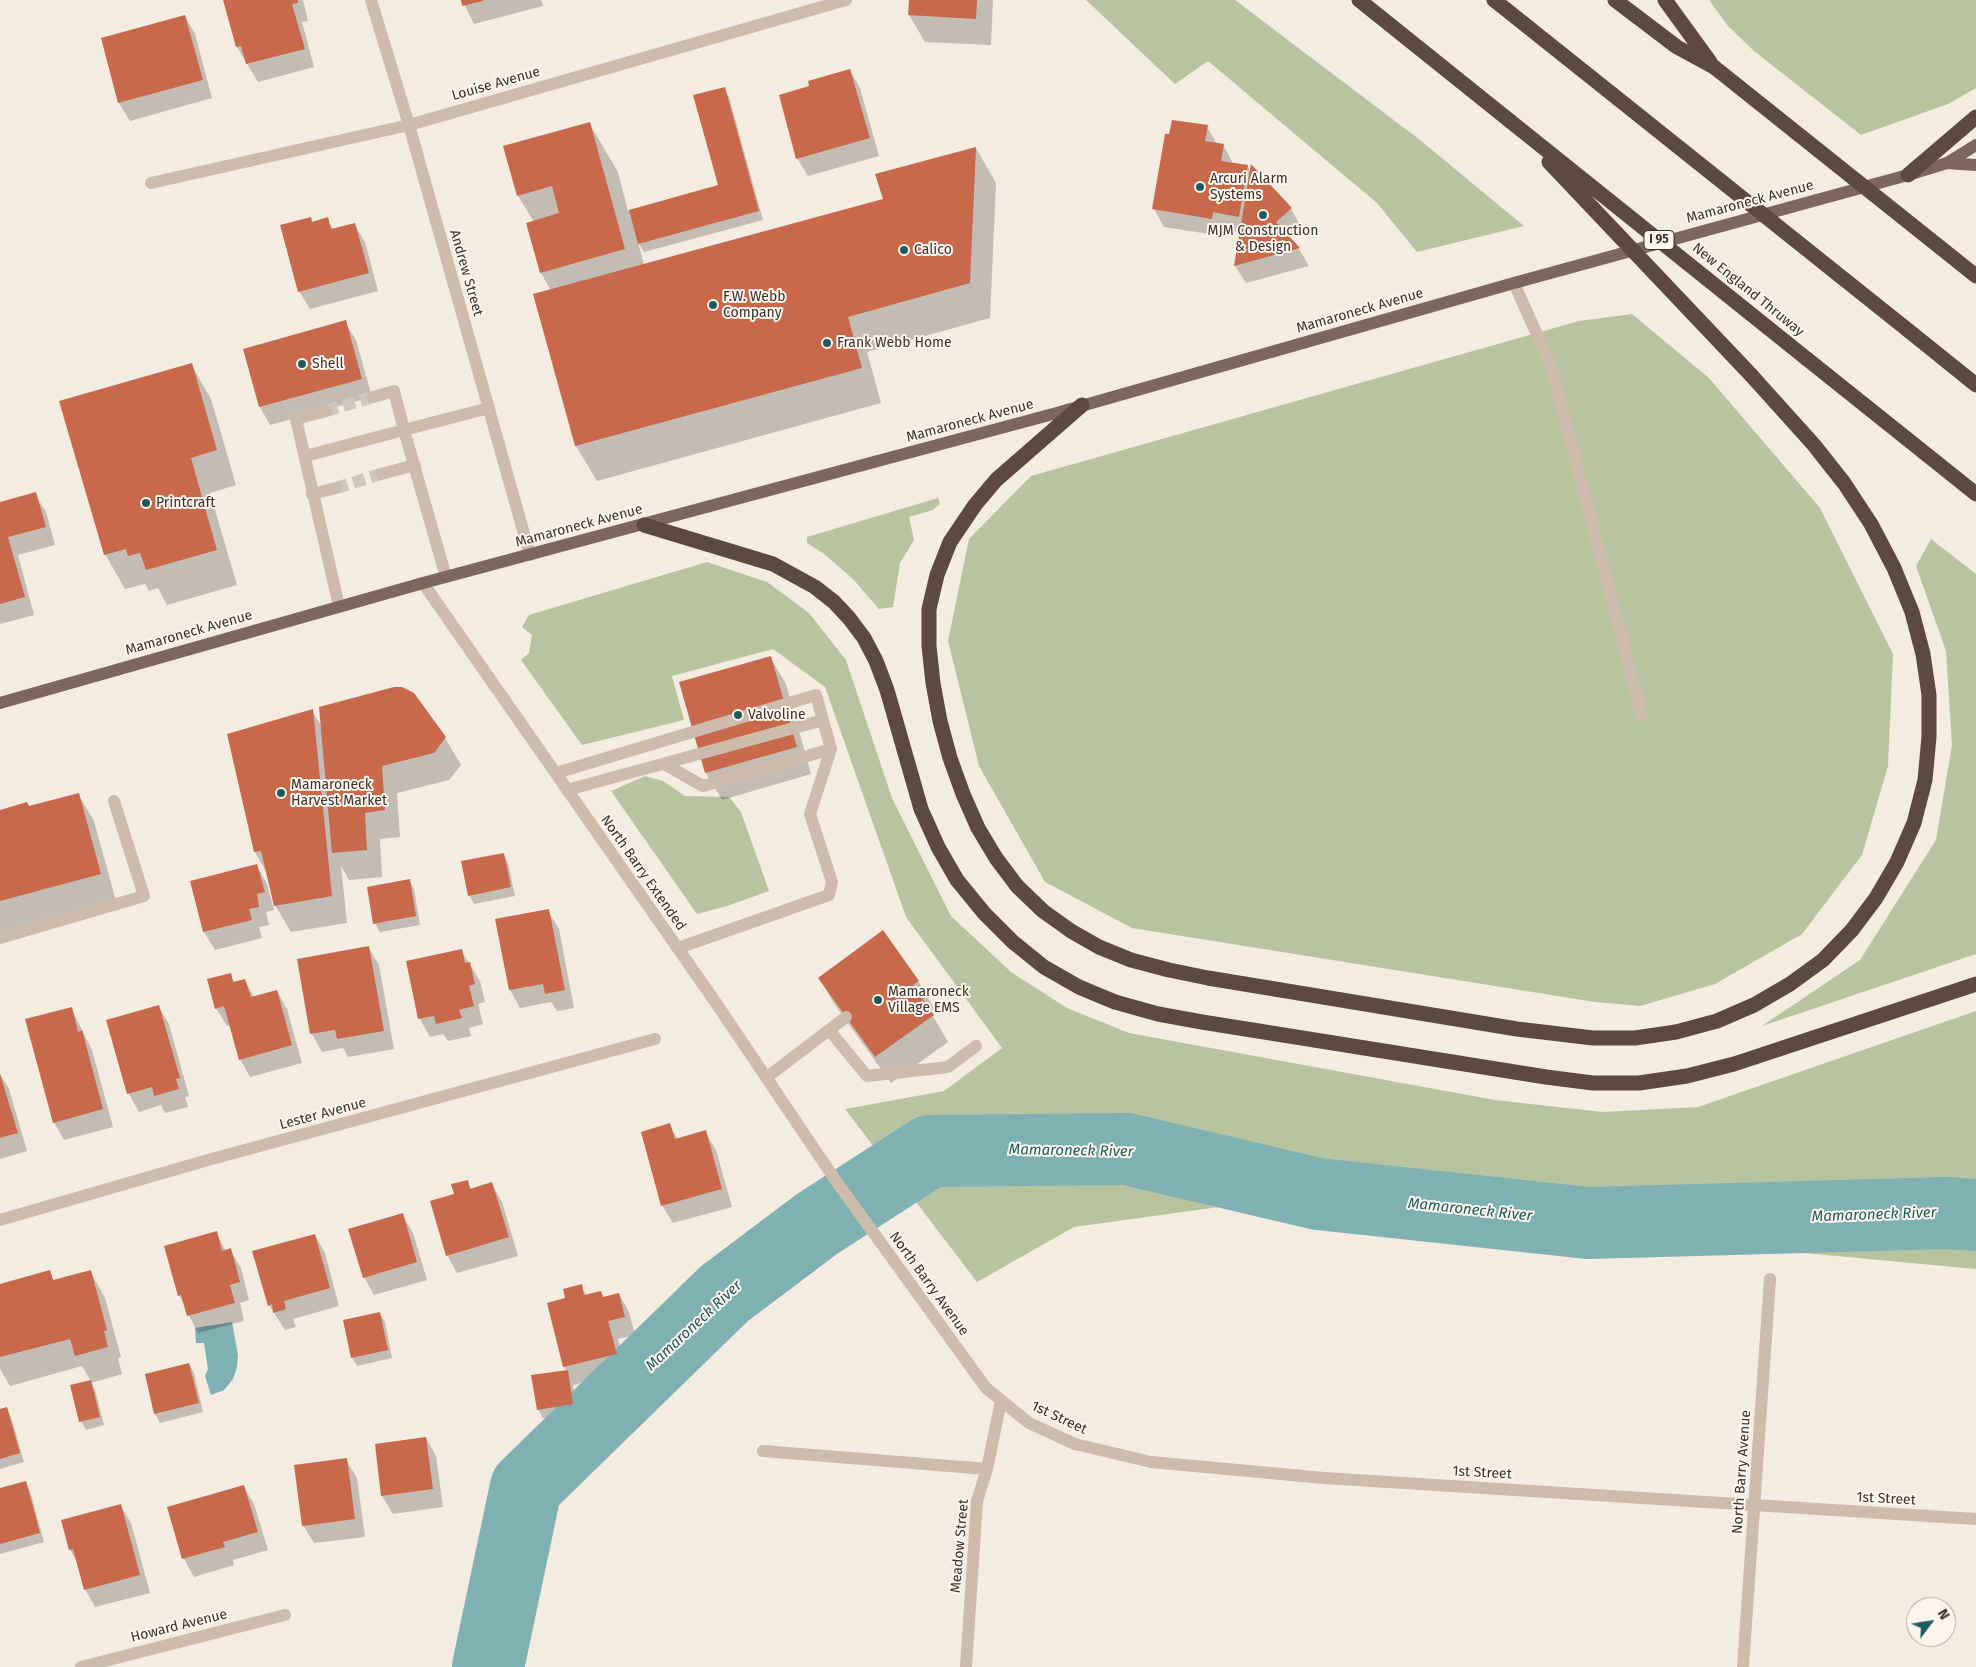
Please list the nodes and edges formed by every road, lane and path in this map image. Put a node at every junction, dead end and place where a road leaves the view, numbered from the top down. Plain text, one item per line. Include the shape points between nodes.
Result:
1 (371, 0) edge
2 (846, 0) edge
3 (1359, 0) edge
4 (1494, 0) edge
5 (1615, 0) edge
6 (1666, 0) edge
7 (1714, 67) junction
8 (1976, 117) edge
9 (1510, 121) junction
10 (409, 125) junction
11 (1976, 145) edge
12 (1948, 163) junction
13 (1976, 165) edge
14 (1908, 175) junction
15 (151, 183) dead end
16 (1976, 276) edge
17 (1514, 283) junction
18 (1976, 385) edge
19 (373, 397) tunnel mouth
20 (1082, 406) junction
21 (489, 408) junction
22 (326, 411) tunnel mouth
23 (404, 430) junction
24 (305, 456) junction
25 (415, 465) junction
26 (381, 474) tunnel mouth
27 (336, 488) tunnel mouth
28 (312, 494) junction
29 (1976, 494) edge
30 (644, 525) junction
31 (530, 555) junction
32 (446, 577) junction
33 (423, 583) junction
34 (339, 606) junction
35 (0, 703) edge
36 (1642, 716) dead end
37 (823, 720) junction
38 (831, 748) junction
39 (664, 764) junction
40 (556, 773) junction
41 (567, 790) junction
42 (114, 801) dead end
43 (0, 938) edge
44 (678, 948) junction
45 (1976, 984) edge
46 (846, 1018) dead end
47 (829, 1030) junction
48 (655, 1039) dead end
49 (976, 1046) dead end
50 (766, 1078) junction
51 (836, 1181) joint
52 (0, 1220) edge
53 (1770, 1279) dead end
54 (1001, 1401) junction
55 (763, 1451) dead end
56 (987, 1469) junction
57 (1755, 1506) junction
58 (1976, 1519) edge
59 (285, 1614) dead end
60 (82, 1667) edge
61 (966, 1667) edge
62 (1743, 1667) edge

1 - 10 street, Andrew Street
2 - 10 street, Louise Avenue
3 - 9 highway, New England Thruway / I 95
4 - 18 highway, bridge
5 - 7 highway via 1677,47
6 - 7 highway
7 - 16 highway, bridge
8 - 14 highway
9 - 20 highway, bridge via 1814,445 1871,524 1912,612 1929,695 1925,780 1914,823 1893,869 1856,924 1823,960 1790,984 1740,1011 1676,1032 1635,1038 1592,1038 1517,1029 1169,970 1099,947 1043,910 996,858 963,794 950,758 932,683 929,609 936,575 950,542 975,505 996,480
9 - 29 highway, New England Thruway / I 95, bridge
10 - 15 street, Louise Avenue
10 - 21 street, Andrew Street
11 - 12 main road, Mamaroneck Avenue
12 - 13 main road, Mamaroneck Avenue
12 - 14 main road, Mamaroneck Avenue
14 - 17 main road, Mamaroneck Avenue
17 - 20 main road, Mamaroneck Avenue
17 - 36 street via 1551,366
19 - 23 street via 394,392
20 - 30 main road, Mamaroneck Avenue
21 - 23 street
21 - 31 street, Andrew Street
22 - 24 street via 296,418
23 - 24 street
23 - 25 street
24 - 28 street
25 - 26 street
25 - 32 street
27 - 28 street
28 - 34 street
30 - 31 main road, Mamaroneck Avenue
30 - 45 highway via 774,564 834,602 864,638 876,661 921,809 957,880 996,925 1044,967 1115,1002 1202,1022 1546,1077 1593,1083 1639,1083 1687,1076 1734,1064
31 - 32 main road, Mamaroneck Avenue
32 - 33 main road, Mamaroneck Avenue
33 - 34 main road, Mamaroneck Avenue
33 - 40 street, North Barry Extended
34 - 35 main road, Mamaroneck Avenue
37 - 38 street
37 - 39 street
37 - 40 street via 816,696
38 - 39 street via 703,786
38 - 44 street via 810,814 832,882 829,895
39 - 41 street
40 - 41 street, North Barry Extended
41 - 44 street, North Barry Extended
42 - 43 street via 144,896
44 - 50 street, North Barry Extended
46 - 47 street
47 - 49 street via 866,1076 948,1067
47 - 50 street
48 - 52 street, Lester Avenue
50 - 51 street, North Barry Extended
51 - 54 street, North Barry Avenue via 986,1388
53 - 57 street, North Barry Avenue
54 - 56 street, Meadow Street
54 - 57 street, 1st Street via 1029,1424 1075,1444 1152,1462 1324,1478
55 - 56 street
56 - 61 street, Meadow Street via 977,1501
57 - 58 street, 1st Street
57 - 62 street, North Barry Avenue
59 - 60 street, Howard Avenue

